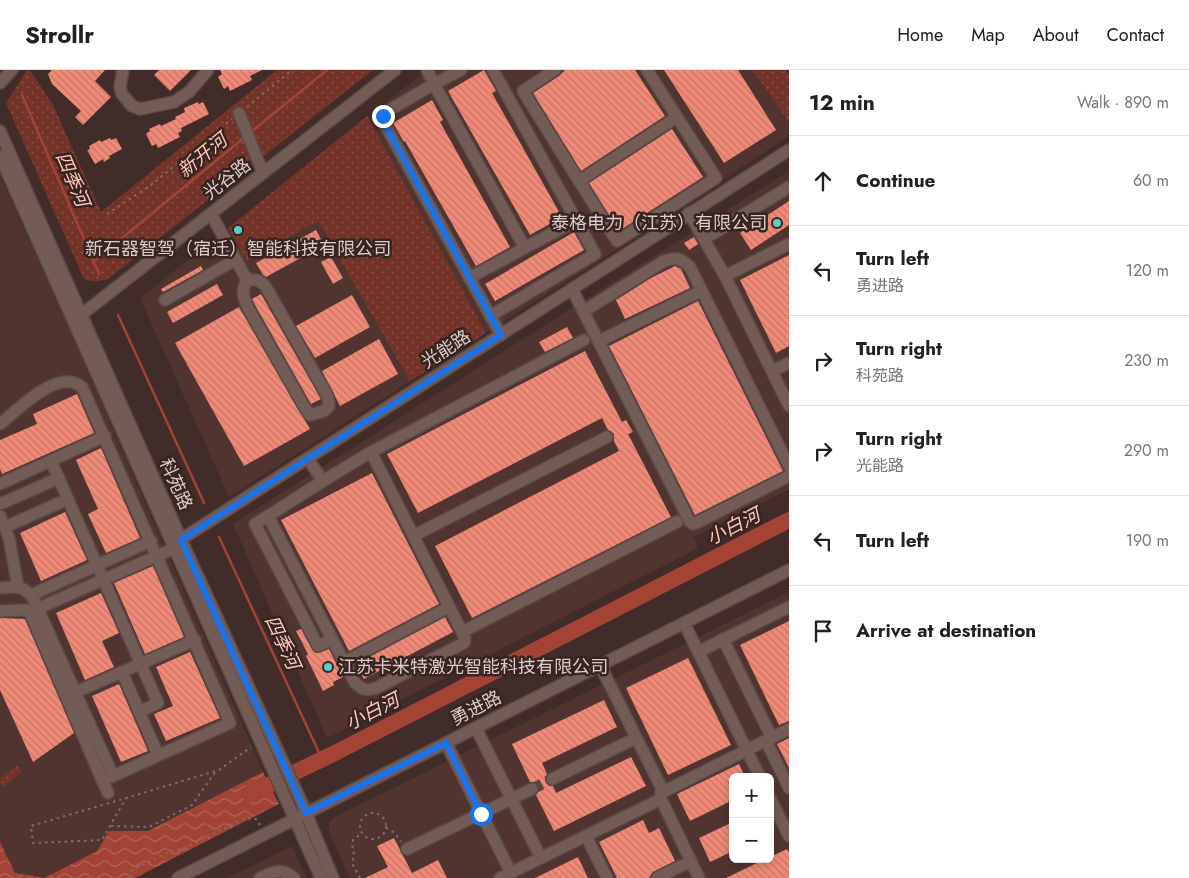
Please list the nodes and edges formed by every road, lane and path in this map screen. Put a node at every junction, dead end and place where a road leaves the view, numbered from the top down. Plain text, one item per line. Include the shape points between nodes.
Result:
1 (12, 70) edge
2 (123, 70) edge
3 (208, 70) edge
4 (292, 70) edge
5 (395, 70) edge
6 (427, 70) edge
7 (461, 70) edge
8 (493, 70) edge
9 (555, 70) edge
10 (647, 70) edge
11 (0, 83) edge
12 (434, 84) junction
13 (239, 113) junction
14 (677, 117) junction
15 (0, 131) edge
16 (789, 150) edge
17 (0, 156) edge
18 (263, 173) junction
19 (579, 181) junction
20 (789, 187) edge
21 (689, 213) junction
22 (107, 214) dead end
23 (210, 214) junction
24 (577, 220) junction
25 (704, 239) junction
26 (789, 244) edge
27 (525, 248) junction
28 (235, 260) junction
29 (725, 276) junction
30 (470, 278) junction
31 (246, 280) junction
32 (572, 289) junction
33 (701, 290) junction
34 (165, 300) dead end
35 (584, 311) junction
36 (81, 316) junction
37 (490, 316) junction
38 (501, 335) junction
39 (584, 340) dead end
40 (599, 341) junction
41 (789, 363) edge
42 (772, 372) junction
43 (789, 406) edge
44 (0, 424) edge
45 (105, 436) junction
46 (607, 437) dead end
47 (371, 452) junction
48 (308, 459) junction
49 (51, 461) junction
50 (789, 466) edge
51 (789, 476) edge
52 (58, 478) junction
53 (323, 481) junction
54 (0, 484) edge
55 (68, 499) junction
56 (0, 504) edge
57 (0, 516) edge
58 (677, 522) dead end
59 (5, 527) junction
60 (413, 536) junction
61 (151, 541) junction
62 (176, 544) junction
63 (158, 555) junction
64 (97, 566) junction
65 (789, 570) edge
66 (104, 580) junction
67 (18, 587) junction
68 (0, 588) edge
69 (31, 595) junction
70 (450, 607) junction
71 (789, 607) edge
72 (38, 608) junction
73 (0, 611) edge
74 (684, 622) junction
75 (462, 632) junction
76 (723, 639) junction
77 (195, 640) junction
78 (698, 652) junction
79 (344, 662) junction
80 (141, 664) junction
81 (600, 665) junction
82 (122, 672) junction
83 (76, 692) junction
84 (139, 712) junction
85 (476, 728) junction
86 (789, 729) edge
87 (636, 738) junction
88 (769, 739) junction
89 (260, 741) junction
90 (446, 743) junction
91 (747, 750) junction
92 (158, 755) junction
93 (216, 771) junction
94 (758, 773) edge
95 (107, 778) junction
96 (552, 779) tunnel mouth
97 (789, 788) edge
98 (532, 789) tunnel mouth
99 (108, 793) dead end
100 (661, 796) junction
101 (126, 798) junction
102 (512, 799) junction
103 (774, 806) edge
104 (789, 809) edge
105 (306, 813) junction
106 (481, 814) junction
107 (778, 814) junction
108 (256, 819) dead end
109 (294, 819) junction
110 (110, 826) junction
111 (386, 828) junction
112 (362, 833) junction
113 (586, 836) junction
114 (789, 836) edge
115 (407, 850) joint
116 (541, 858) junction
117 (691, 861) junction
118 (505, 875) edge
119 (130, 878) edge
120 (178, 878) edge
121 (260, 878) edge
122 (294, 878) edge
123 (321, 878) edge
124 (333, 878) edge
125 (360, 878) edge
126 (607, 878) edge
127 (657, 878) edge
128 (699, 878) edge

1 - 11 street
2 - 3 street via 122,94 132,106 140,109 174,102 189,92
4 - 13 path
5 - 18 street, 光谷路
6 - 12 street
7 - 12 street
8 - 24 street
9 - 19 street via 523,91
10 - 14 street
12 - 27 street
12 - 30 street via 386,112 384,123
13 - 18 street
13 - 22 path
14 - 19 street
14 - 19 street via 716,178 617,241
15 - 36 street, 科苑路
16 - 21 street, 光能路
17 - 62 street, 科苑路
18 - 23 street, 光谷路
20 - 25 street
21 - 25 street
21 - 32 street, 光能路
23 - 28 street
23 - 36 street, 光谷路
24 - 27 street
24 - 37 street via 595,254
25 - 29 street
26 - 29 street
27 - 30 street
28 - 31 street
28 - 34 street
29 - 42 street
30 - 37 street
31 - 31 street via 242,296 305,408 310,415 324,410 329,406 328,397 266,287 255,279
32 - 35 street
32 - 38 street, 光能路
33 - 35 street via 690,267 673,258
33 - 40 street
33 - 50 street
35 - 40 street
36 - 62 street, 科苑路
37 - 38 street
38 - 48 street, 光能路
39 - 47 street
40 - 51 street via 690,522 698,522
41 - 42 street
42 - 43 street
44 - 45 street via 47,388 73,382 85,391
45 - 49 street
45 - 61 street
46 - 60 street
47 - 53 street
47 - 60 street
48 - 53 street
48 - 62 street, 光能路
49 - 52 street
49 - 54 street
52 - 55 street
52 - 56 street
53 - 79 street via 268,516
55 - 59 street
55 - 64 street
57 - 59 street
58 - 75 street
59 - 67 street
60 - 70 street
61 - 63 street
61 - 64 street
62 - 63 street, 光能路
62 - 89 street, 科苑路
62 - 105 street, 科苑路
63 - 66 street, 光能路
63 - 77 street
64 - 66 street
64 - 69 street
65 - 74 street, 勇进路
66 - 72 street, 光能路
66 - 80 street
67 - 68 street
67 - 69 street
69 - 72 street
70 - 75 street
70 - 79 street
71 - 76 street
72 - 83 street
73 - 95 street via 26,610 31,615
74 - 78 street
74 - 81 street, 勇进路
75 - 79 street via 464,643 368,690 355,683
76 - 78 street
76 - 88 street
77 - 80 street
77 - 92 street via 230,723
78 - 91 street
80 - 82 street
80 - 84 street via 158,703
81 - 85 street, 勇进路
81 - 87 street
82 - 83 street
82 - 84 street
83 - 95 street
84 - 92 street
85 - 90 street, 勇进路
85 - 102 street
86 - 88 street
87 - 96 street
87 - 100 street via 661,787
88 - 91 street
88 - 97 street
89 - 93 path
89 - 109 street, 科苑路
90 - 105 street, 勇进路
90 - 106 street
91 - 94 street
91 - 100 street
92 - 95 street
93 - 101 path
93 - 110 path via 192,804 183,809 148,827
95 - 99 street
98 - 102 street
100 - 113 street
100 - 117 street
101 - 110 path
101 - 110 path via 31,826 33,843 102,840
102 - 106 street
102 - 116 street
103 - 107 street
104 - 107 street
105 - 109 street, 勇进路
105 - 124 street, 科苑路
106 - 115 street
106 - 118 street
107 - 114 street
108 - 119 path via 245,818 183,850 172,850 131,871
109 - 120 street, 勇进路
109 - 123 street, 科苑路
111 - 112 path via 382,836 374,839
111 - 112 path via 383,817 371,813 361,821
111 - 115 path via 395,833
112 - 125 path via 352,844 352,863
113 - 116 street
113 - 126 street
116 - 118 street
117 - 127 street
117 - 128 street
121 - 122 street via 281,870

